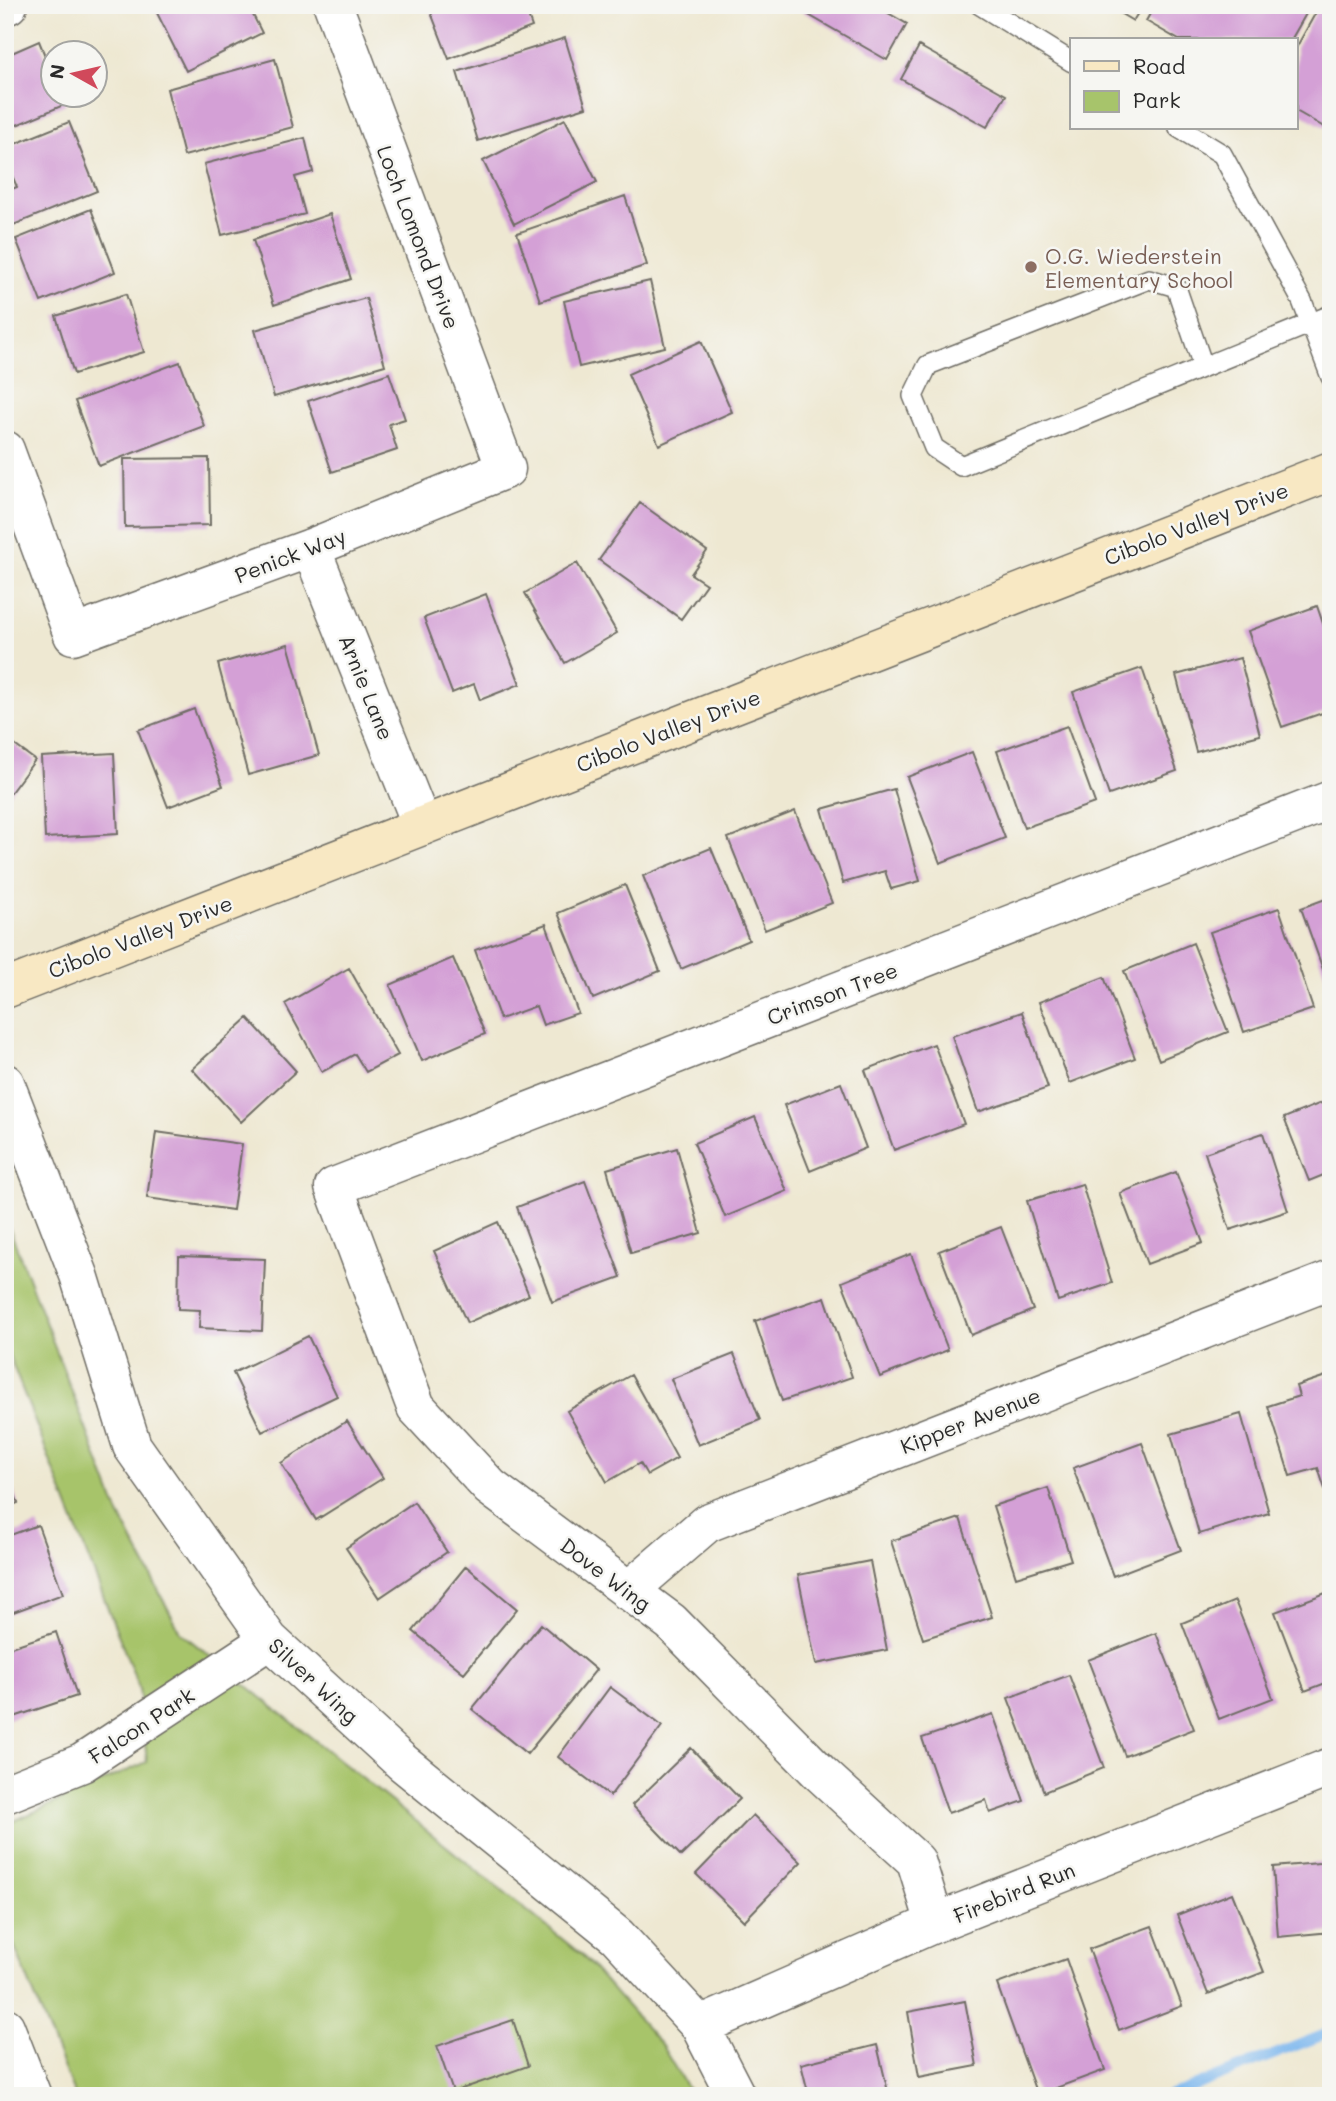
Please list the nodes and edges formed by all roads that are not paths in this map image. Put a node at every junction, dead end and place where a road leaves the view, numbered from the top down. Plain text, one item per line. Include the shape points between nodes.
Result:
1 (332, 5) edge
2 (980, 5) edge
3 (1070, 61) edge
4 (1182, 130) edge
5 (1331, 315) edge
6 (1310, 322) junction
7 (1203, 366) junction
8 (1331, 377) edge
9 (5, 450) edge
10 (506, 469) joint
11 (1331, 471) edge
12 (311, 548) junction
13 (1331, 800) edge
14 (422, 826) junction
15 (5, 989) edge
16 (5, 1083) edge
17 (334, 1187) joint
18 (1331, 1280) edge
19 (628, 1591) junction
20 (269, 1640) junction
21 (1331, 1767) edge
22 (5, 1794) edge
23 (935, 1923) junction
24 (700, 2026) junction
25 (5, 2027) edge
26 (32, 2096) edge
27 (736, 2096) edge

1 - 10 street, Loch Lomond Drive
2 - 3 lane
4 - 6 lane via 1222,154
5 - 6 lane
6 - 7 lane
6 - 8 lane
7 - 7 lane via 1175,287 1149,279 928,365 913,396 934,448 961,467
9 - 12 street, Penick Way via 73,635
10 - 12 street, Penick Way
11 - 14 main road, Cibolo Valley Drive
12 - 14 street, Arnie Lane
13 - 17 street, Crimson Tree
14 - 15 main road, Cibolo Valley Drive
16 - 20 street, Silver Wing via 79,1275 132,1446
17 - 19 street, Dove Wing via 416,1407 490,1487
18 - 19 street, Kipper Avenue via 707,1523
19 - 23 street, Dove Wing via 671,1622 820,1773 916,1861
20 - 22 street, Falcon Park via 82,1763
20 - 24 street, Silver Wing via 402,1762 617,1936
21 - 23 street, Firebird Run
23 - 24 street, Firebird Run
24 - 27 street, Silver Wing
25 - 26 street

